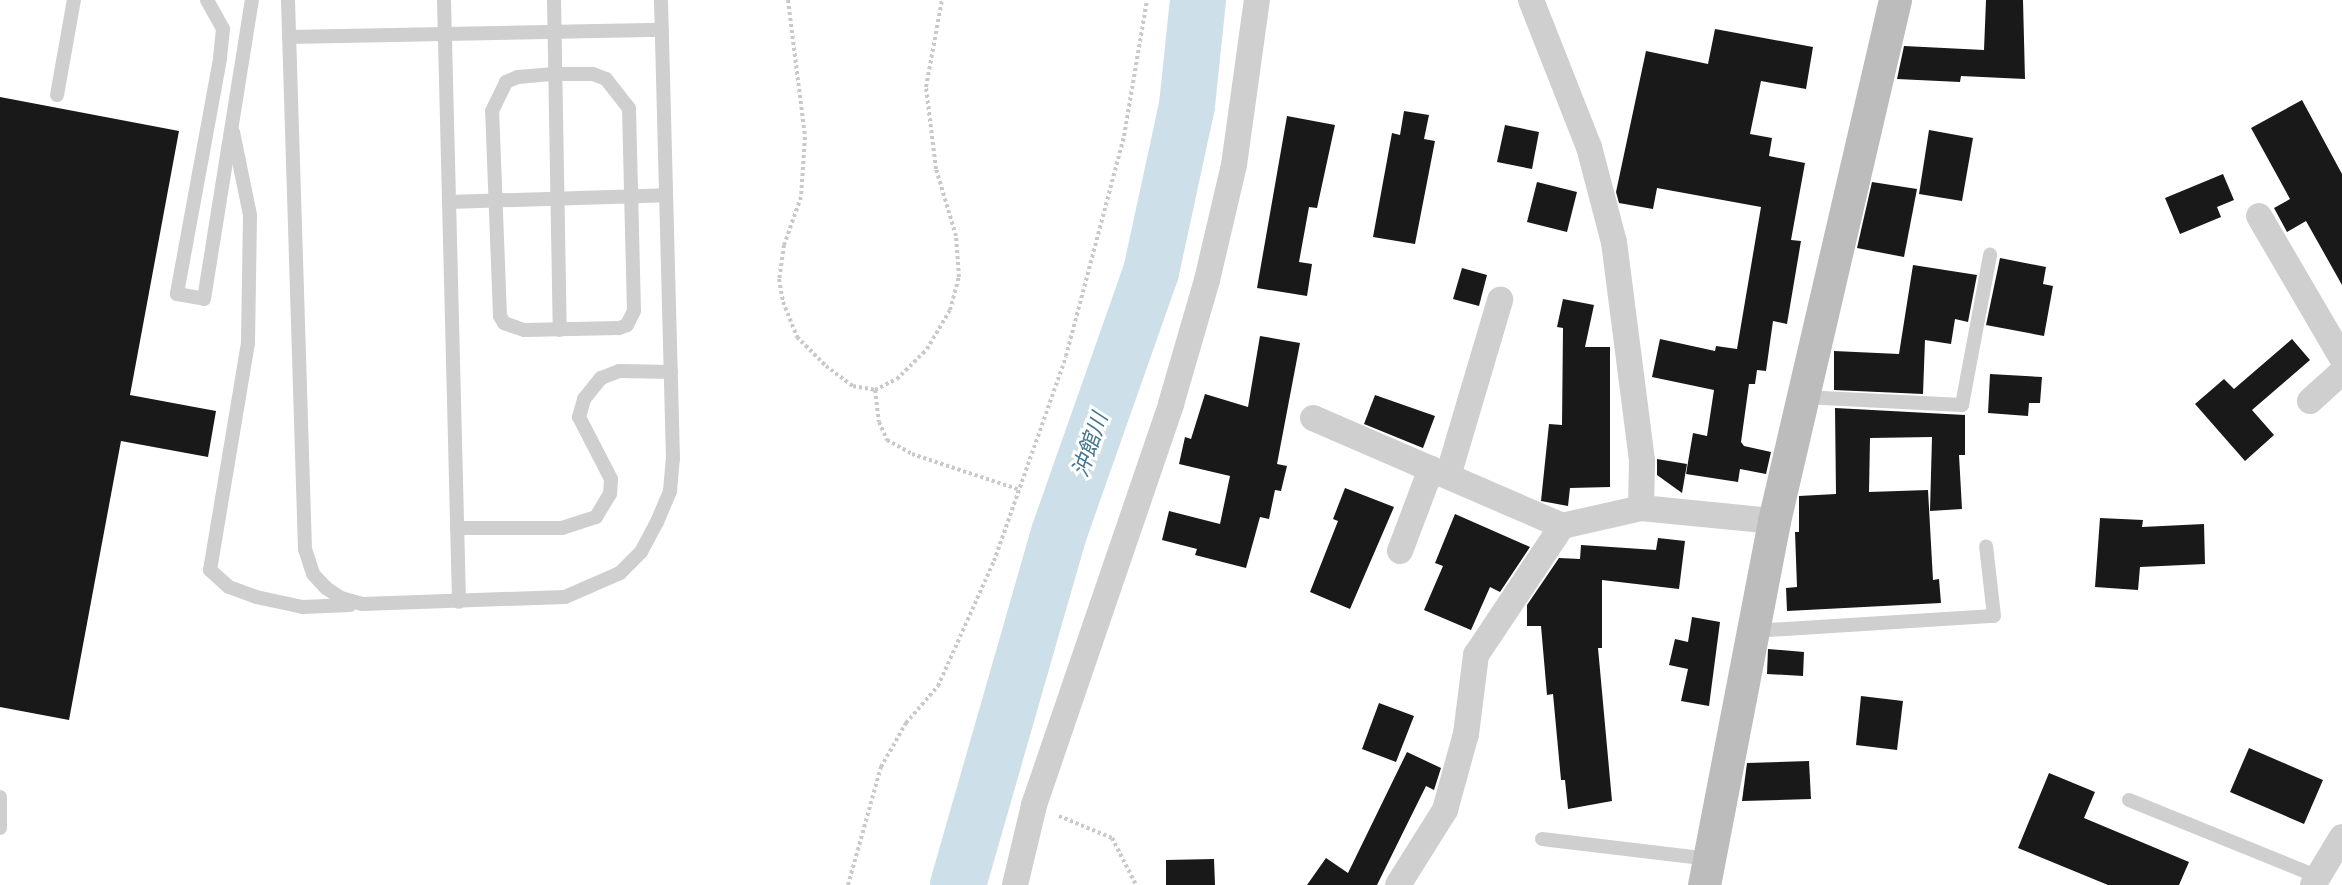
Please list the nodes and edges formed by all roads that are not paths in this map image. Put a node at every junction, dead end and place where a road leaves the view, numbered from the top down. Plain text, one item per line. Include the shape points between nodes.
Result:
1 (74, 0) edge
2 (207, 0) edge
3 (252, 0) edge
4 (288, 0) edge
5 (444, 0) edge
6 (554, 0) edge
7 (661, 0) edge
8 (1257, 0) edge
9 (1531, 0) edge
10 (1895, 0) edge
11 (662, 30) junction
12 (554, 32) junction
13 (445, 34) junction
14 (289, 36) junction
15 (554, 74) junction
16 (57, 95) dead end
17 (231, 124) junction
18 (666, 195) junction
19 (631, 196) junction
20 (557, 198) junction
21 (496, 200) junction
22 (449, 202) junction
23 (2259, 216) dead end
24 (1990, 255) dead end
25 (1500, 300) dead end
26 (560, 330) junction
27 (2342, 358) edge
28 (670, 372) junction
29 (2342, 372) edge
30 (1803, 398) junction
31 (2310, 401) dead end
32 (1313, 418) dead end
33 (1439, 473) junction
34 (1641, 507) junction
35 (1774, 521) junction
36 (1562, 526) junction
37 (457, 528) junction
38 (1986, 546) dead end
39 (1400, 551) dead end
40 (459, 602) junction
41 (362, 604) junction
42 (1753, 631) junction
43 (0, 797) edge
44 (2130, 800) dead end
45 (0, 828) edge
46 (2342, 837) edge
47 (1542, 839) dead end
48 (1707, 872) edge
49 (2325, 875) edge
50 (1016, 885) edge
51 (1398, 885) edge

1 - 16 lane
2 - 17 lane via 223,29 220,59 177,294 204,299
3 - 17 lane
4 - 14 lane
5 - 13 lane
6 - 12 lane
7 - 11 lane
8 - 50 street via 1234,165 1207,280 1171,404 1034,805
9 - 34 street via 1589,147 1614,242 1642,461
10 - 30 street
11 - 12 lane
11 - 18 lane
12 - 13 lane
12 - 15 lane
13 - 14 lane
13 - 22 lane
14 - 41 lane via 305,549 313,574 326,588 341,598
15 - 19 lane via 593,74 614,84 622,94 629,108
15 - 20 lane
15 - 21 lane via 518,76 506,82 496,95 492,111
17 - 41 lane via 250,215 248,343 210,570 230,587 256,597 303,607
18 - 19 lane
18 - 28 lane
19 - 20 lane
19 - 26 lane via 632,319 619,328
20 - 21 lane
20 - 26 lane
21 - 22 lane
21 - 26 lane via 500,316 513,328
22 - 37 lane
23 - 27 street
24 - 30 lane via 1962,405
25 - 33 street
28 - 37 lane via 619,371 601,378 584,399 579,417 610,479 610,494 596,517 562,528
28 - 40 lane via 670,491 642,552 620,573 565,597
29 - 31 street
30 - 35 street
32 - 33 street
33 - 36 street
33 - 39 street
34 - 35 street
34 - 36 street
35 - 42 street
36 - 51 street via 1476,655 1466,734 1445,810
37 - 40 lane
38 - 42 lane via 1994,616
40 - 41 lane
42 - 48 street
43 - 45 lane
44 - 49 lane
46 - 49 street
47 - 48 lane

